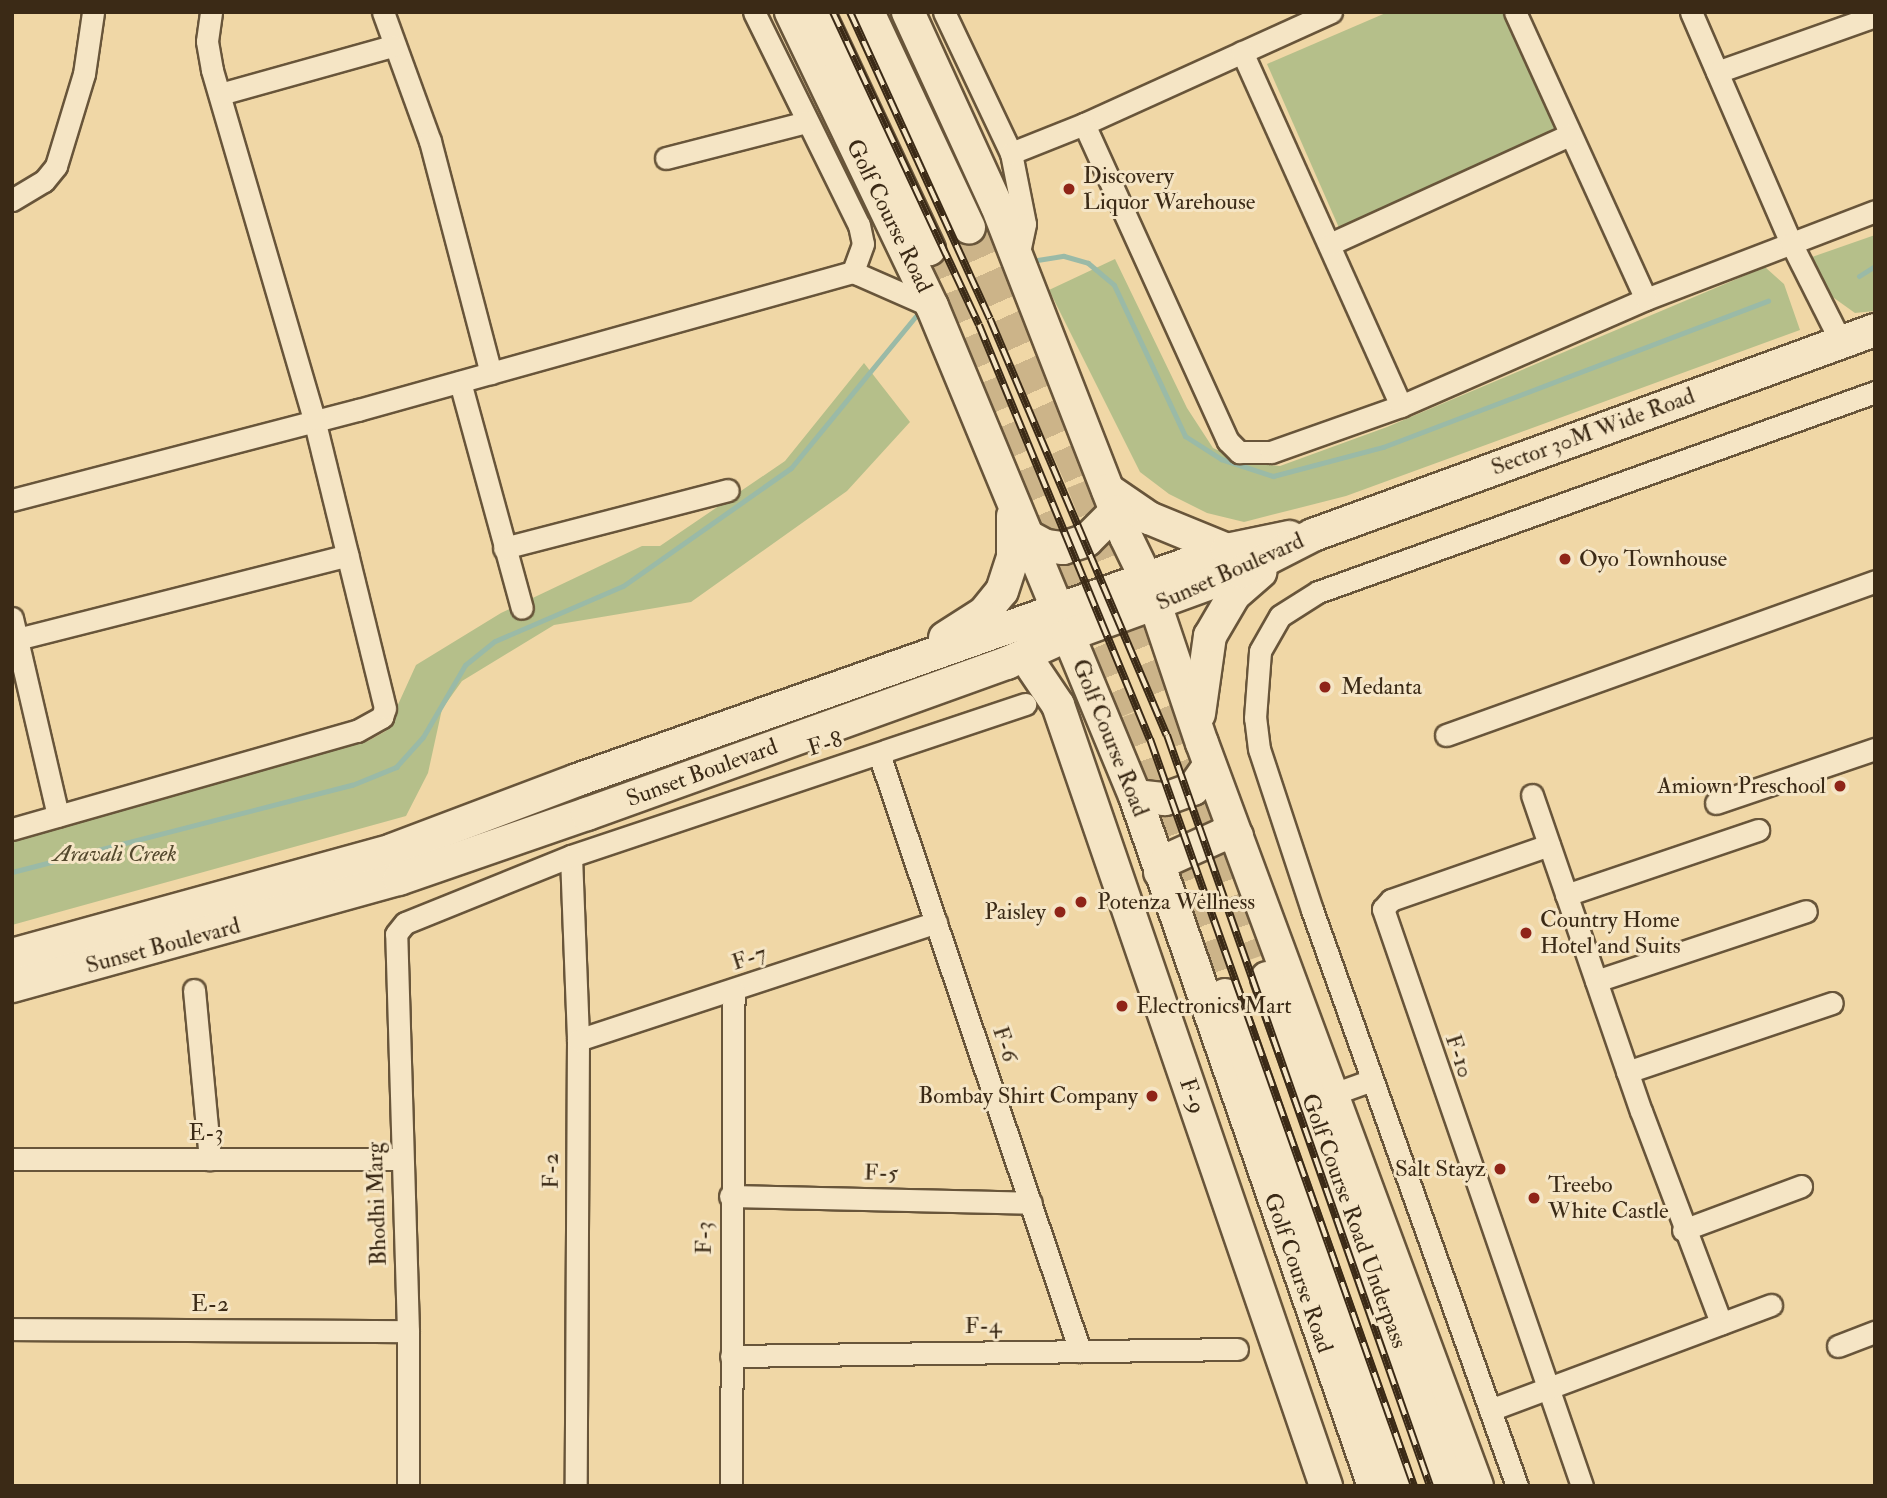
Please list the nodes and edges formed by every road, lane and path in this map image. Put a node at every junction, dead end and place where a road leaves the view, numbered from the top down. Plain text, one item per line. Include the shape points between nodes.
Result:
1 (93, 12) edge
2 (211, 12) edge
3 (383, 12) edge
4 (754, 12) edge
5 (791, 12) edge
6 (818, 12) edge
7 (868, 12) edge
8 (908, 12) edge
9 (944, 12) edge
10 (1331, 12) edge
11 (1515, 12) edge
12 (1691, 12) edge
13 (1875, 16) edge
14 (1291, 20) edge
15 (392, 46) junction
16 (1242, 52) junction
17 (1717, 72) junction
18 (220, 94) junction
19 (806, 122) junction
20 (1084, 124) junction
21 (1569, 135) junction
22 (1011, 153) junction
23 (666, 158) dead end
24 (12, 200) edge
25 (1875, 211) edge
26 (969, 228) tunnel mouth
27 (1791, 243) junction
28 (1330, 244) junction
29 (929, 249) tunnel mouth
30 (1018, 257) junction
31 (853, 272) junction
32 (1646, 299) junction
33 (932, 306) junction
34 (1875, 330) edge
35 (1841, 342) junction
36 (491, 373) junction
37 (460, 382) junction
38 (1875, 392) edge
39 (1401, 406) junction
40 (314, 419) junction
41 (728, 490) dead end
42 (1013, 496) junction
43 (12, 500) edge
44 (1112, 501) junction
45 (1313, 535) junction
46 (1027, 536) junction
47 (504, 548) junction
48 (1227, 550) junction
49 (348, 555) junction
50 (1875, 581) edge
51 (1152, 593) junction
52 (522, 608) dead end
53 (1063, 623) junction
54 (15, 629) edge
55 (1020, 665) junction
56 (897, 670) junction
57 (1025, 704) dead end
58 (1103, 716) junction
59 (1446, 735) dead end
60 (1875, 749) edge
61 (879, 754) junction
62 (1206, 754) junction
63 (577, 780) junction
64 (1532, 795) dead end
65 (1135, 796) junction
66 (1716, 803) dead end
67 (587, 814) junction
68 (58, 817) junction
69 (12, 829) edge
70 (1759, 830) dead end
71 (1237, 836) junction
72 (1549, 845) junction
73 (571, 856) junction
74 (1160, 872) junction
75 (1566, 895) junction
76 (1806, 911) dead end
77 (936, 922) junction
78 (405, 923) joint
79 (12, 955) edge
80 (1259, 957) tunnel mouth
81 (1217, 974) tunnel mouth
82 (1596, 981) junction
83 (12, 986) edge
84 (194, 990) dead end
85 (734, 991) junction
86 (1832, 1003) dead end
87 (578, 1040) junction
88 (1627, 1072) junction
89 (1372, 1080) junction
90 (1333, 1094) junction
91 (12, 1159) edge
92 (210, 1159) junction
93 (401, 1159) junction
94 (1801, 1186) dead end
95 (730, 1196) junction
96 (1031, 1203) junction
97 (1683, 1230) junction
98 (1772, 1305) dead end
99 (1721, 1323) junction
100 (12, 1329) edge
101 (408, 1331) junction
102 (1875, 1332) edge
103 (1838, 1346) dead end
104 (1237, 1349) dead end
105 (1080, 1351) junction
106 (730, 1356) junction
107 (1547, 1389) junction
108 (1490, 1410) junction
109 (408, 1486) edge
110 (576, 1486) edge
111 (731, 1486) edge
112 (1326, 1486) edge
113 (1374, 1486) edge
114 (1398, 1486) edge
115 (1449, 1486) edge
116 (1477, 1486) edge
117 (1517, 1486) edge
118 (1582, 1486) edge

1 - 24 street via 81,85 55,166 44,181
2 - 18 street via 207,41
3 - 15 street
4 - 19 street
5 - 33 main road, Golf Course Road
6 - 29 main road
7 - 26 main road
8 - 30 main road
9 - 22 street
10 - 14 street
11 - 21 street
12 - 17 street
13 - 17 street
14 - 16 street
15 - 18 street
15 - 36 street via 430,141
16 - 20 street
16 - 28 street
17 - 27 street
18 - 40 street
19 - 23 street
19 - 31 street via 859,226 863,244
20 - 22 street
20 - 39 street via 1228,441 1239,452 1272,452
21 - 28 street
21 - 32 street
22 - 30 street via 1025,224
25 - 27 street
27 - 32 street
27 - 35 street
28 - 39 street
30 - 44 main road
31 - 33 street
31 - 36 street
32 - 39 street
33 - 42 main road, Golf Course Road
34 - 35 main road, Sector 30M Wide Road
35 - 45 main road, Sector 30M Wide Road
36 - 37 street
37 - 40 street
37 - 47 street
38 - 89 street via 1318,592 1280,617 1260,651 1255,718 1259,749
40 - 43 street
40 - 49 street
41 - 47 street
42 - 46 main road, Golf Course Road
42 - 56 main road via 1013,558 1002,591 984,613
44 - 46 main road via 1087,540 1063,548
44 - 48 main road
44 - 51 main road
45 - 48 main road, Sunset Boulevard via 1265,539
45 - 51 main road, Sunset Boulevard via 1241,572
45 - 62 main road via 1270,563 1234,595 1210,636 1201,682
46 - 53 main road, Golf Course Road
47 - 52 street
48 - 51 main road, Sunset Boulevard
49 - 54 street
49 - 68 street via 384,696 382,717 357,731
50 - 59 street
51 - 53 main road, Sunset Boulevard
51 - 62 main road
53 - 55 main road, Sunset Boulevard
53 - 56 main road, Sunset Boulevard
53 - 58 main road, Golf Course Road
54 - 68 street
55 - 58 main road via 1064,681
55 - 67 main road, Sunset Boulevard
55 - 112 main road, F-9 via 1058,705
56 - 63 main road, Sunset Boulevard
57 - 61 street, F-8
58 - 65 main road, Golf Course Road
60 - 66 street
61 - 73 street, F-8
61 - 77 street, F-6
62 - 65 main road via 1193,789 1165,799
62 - 71 main road
63 - 67 main road
63 - 79 main road, Sunset Boulevard via 392,850
64 - 72 street
65 - 74 main road, Golf Course Road
67 - 83 main road, Sunset Boulevard via 399,879
68 - 69 street
70 - 75 street
71 - 74 main road via 1222,835 1167,860
71 - 90 main road
72 - 75 street
72 - 107 street, F-10 via 1391,900 1383,909
73 - 78 street, F-8
73 - 87 street, F-2
74 - 113 main road, Golf Course Road
75 - 82 street
76 - 82 street
77 - 85 street, F-7
77 - 96 street, F-6
78 - 93 street, Bhodhi Marg via 396,934 394,948
80 - 115 main road, Golf Course Road Underpass
81 - 114 main road, Golf Course Road Underpass
82 - 88 street
84 - 92 street
85 - 87 street, F-7
85 - 95 street, F-3
86 - 88 street
87 - 110 street, F-2
88 - 97 street
89 - 90 street
89 - 108 street
90 - 116 main road
91 - 92 street, E-3
92 - 93 street, E-3
93 - 101 street, Bhodhi Marg
94 - 97 street
95 - 96 street, F-5
95 - 106 street, F-3
96 - 105 street, F-6
97 - 99 street
98 - 99 street
99 - 107 street
100 - 101 street, E-2
101 - 109 street, Bhodhi Marg
102 - 103 street
104 - 105 street, F-4
105 - 106 street, F-4
106 - 111 street, F-3
107 - 108 street
107 - 118 street
108 - 117 street

